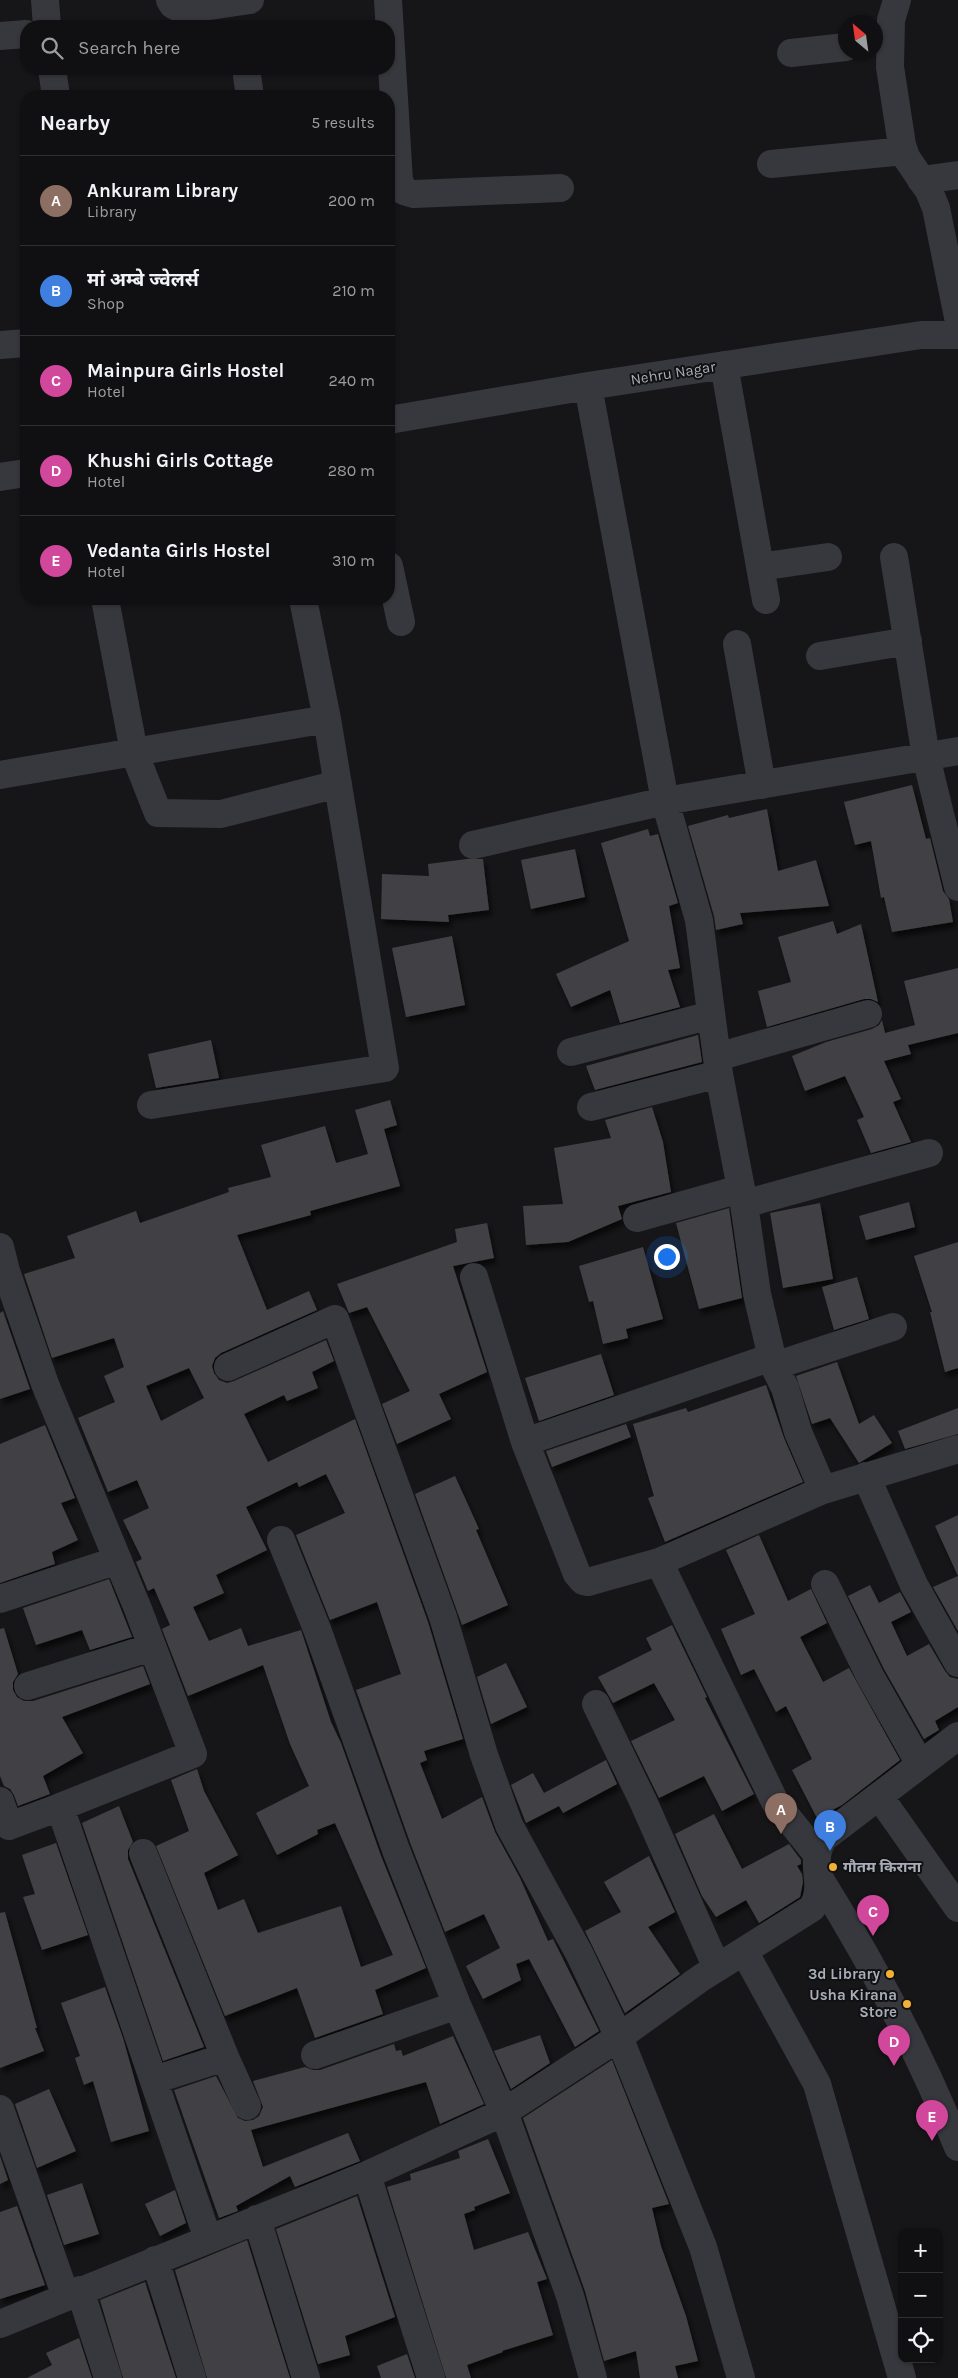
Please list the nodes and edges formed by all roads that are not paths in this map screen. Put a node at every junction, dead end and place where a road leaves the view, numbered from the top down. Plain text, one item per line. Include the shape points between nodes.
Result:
1 (44, 0) edge
2 (170, 0) edge
3 (388, 0) edge
4 (897, 0) edge
5 (242, 10) edge
6 (46, 20) edge
7 (389, 20) edge
8 (20, 34) edge
9 (0, 36) edge
10 (883, 40) edge
11 (883, 46) edge
12 (838, 48) edge
13 (791, 53) dead end
14 (53, 75) edge
15 (247, 75) edge
16 (393, 75) edge
17 (55, 90) edge
18 (249, 90) edge
19 (393, 90) edge
20 (395, 115) edge
21 (904, 151) junction
22 (771, 164) dead end
23 (958, 175) edge
24 (921, 180) junction
25 (560, 188) dead end
26 (958, 317) edge
27 (958, 336) edge
28 (20, 344) edge
29 (0, 346) edge
30 (724, 365) junction
31 (588, 386) junction
32 (395, 419) edge
33 (20, 474) edge
34 (0, 477) edge
35 (828, 557) dead end
36 (894, 557) dead end
37 (760, 567) junction
38 (395, 597) edge
39 (766, 600) dead end
40 (106, 605) edge
41 (304, 605) edge
42 (400, 622) dead end
43 (908, 641) junction
44 (738, 644) dead end
45 (820, 656) dead end
46 (327, 719) junction
47 (958, 751) edge
48 (134, 752) junction
49 (926, 757) junction
50 (0, 775) edge
51 (338, 784) junction
52 (762, 784) junction
53 (665, 801) junction
54 (473, 845) dead end
55 (958, 886) edge
56 (868, 1014) dead end
57 (711, 1015) junction
58 (572, 1052) dead end
59 (718, 1066) junction
60 (151, 1105) dead end
61 (591, 1107) dead end
62 (929, 1153) dead end
63 (742, 1197) junction
64 (637, 1218) dead end
65 (2, 1263) edge
66 (474, 1277) dead end
67 (893, 1326) dead end
68 (773, 1362) junction
69 (228, 1367) dead end
70 (526, 1442) junction
71 (958, 1449) edge
72 (866, 1476) junction
73 (823, 1490) junction
74 (281, 1540) dead end
75 (118, 1560) junction
76 (659, 1562) junction
77 (825, 1584) dead end
78 (0, 1599) edge
79 (152, 1646) junction
80 (958, 1663) edge
81 (28, 1686) dead end
82 (596, 1704) dead end
83 (955, 1745) edge
84 (920, 1764) junction
85 (879, 1796) junction
86 (0, 1800) edge
87 (60, 1807) junction
88 (143, 1853) dead end
89 (817, 1864) junction
90 (958, 1908) edge
91 (744, 1951) junction
92 (717, 1968) junction
93 (457, 2005) junction
94 (619, 2037) junction
95 (315, 2055) dead end
96 (225, 2057) junction
97 (154, 2080) junction
98 (247, 2106) dead end
99 (0, 2109) edge
100 (504, 2112) junction
101 (956, 2138) edge
102 (367, 2175) junction
103 (257, 2219) junction
104 (208, 2239) junction
105 (155, 2260) junction
106 (73, 2294) junction
107 (0, 2324) edge
108 (108, 2378) edge
109 (192, 2378) edge
110 (306, 2378) edge
111 (431, 2378) edge
112 (592, 2378) edge
113 (741, 2378) edge
114 (902, 2378) edge

1 - 6 street
2 - 5 street via 182,10
3 - 7 street
4 - 10 street
8 - 9 street
11 - 21 street via 890,67
12 - 13 street
14 - 17 street
15 - 18 street
16 - 19 street
20 - 25 street via 399,181 404,191 414,194
21 - 22 street
21 - 24 street
23 - 24 street
24 - 26 street via 936,208
27 - 30 street, Nehru Nagar via 921,335
28 - 29 street
30 - 31 street, Nehru Nagar
30 - 37 street
31 - 32 street, Nehru Nagar
31 - 53 street
33 - 34 street
35 - 37 street
36 - 43 street
37 - 39 street
38 - 42 street
40 - 48 street
41 - 46 street
43 - 45 street
43 - 49 street
44 - 52 street
46 - 48 street
46 - 51 street
47 - 49 street
48 - 50 street
48 - 51 street via 158,813 221,814
49 - 52 street
49 - 55 street
51 - 60 street via 385,1068
52 - 53 street
53 - 54 street
53 - 57 street via 699,920
56 - 59 street
57 - 58 street
57 - 59 street
59 - 61 street
59 - 63 street
62 - 63 street
63 - 64 street
63 - 68 street via 757,1294
65 - 75 street via 45,1384
66 - 70 street
67 - 68 street
68 - 70 street
68 - 73 street
69 - 94 street via 334,1318 443,1617 484,1755 509,1825 579,1953
70 - 76 street via 580,1578 594,1581
71 - 72 street
72 - 73 street
72 - 80 street via 914,1585
73 - 76 street
74 - 93 street
75 - 78 street
75 - 79 street
76 - 89 street via 775,1802
77 - 84 street via 870,1676
79 - 81 street
79 - 87 street via 193,1754
82 - 92 street
83 - 84 street
84 - 85 street
85 - 89 street via 825,1837
85 - 90 street
86 - 87 street via 9,1826
87 - 97 street
88 - 96 street
89 - 91 street via 818,1900 812,1908
89 - 101 street via 889,1999
91 - 92 street
91 - 114 street via 817,2084
92 - 94 street
93 - 95 street
93 - 100 street
94 - 100 street
94 - 113 street via 703,2247
96 - 97 street
96 - 98 street
97 - 104 street
99 - 106 street
100 - 102 street
100 - 112 street via 570,2296
102 - 103 street
102 - 111 street
103 - 104 street
103 - 110 street
104 - 105 street
105 - 106 street
105 - 109 street
106 - 107 street
106 - 108 street

